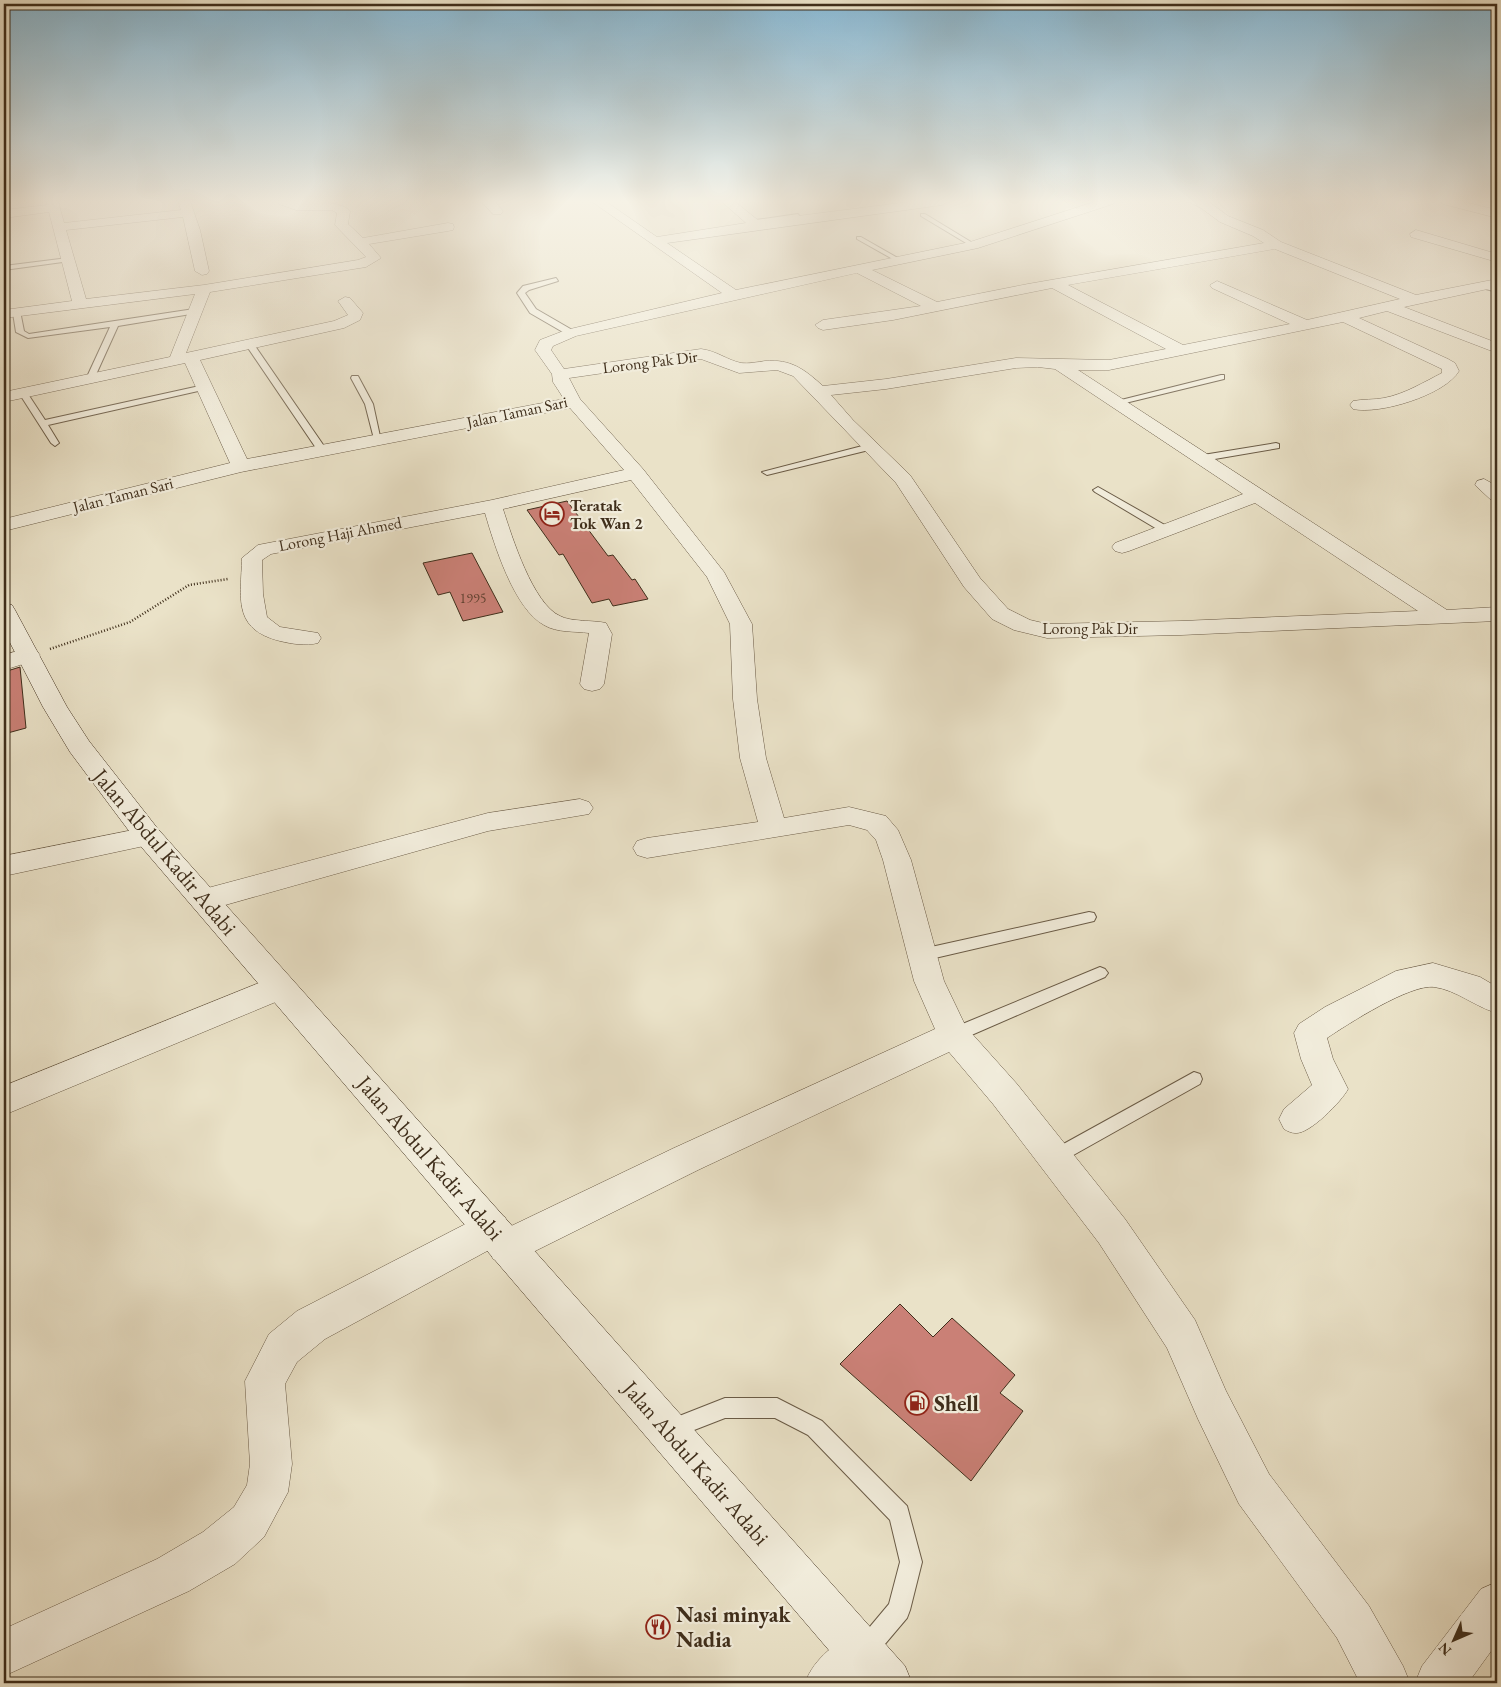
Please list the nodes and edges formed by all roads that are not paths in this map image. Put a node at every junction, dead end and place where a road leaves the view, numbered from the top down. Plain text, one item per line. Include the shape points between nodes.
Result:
1 (73, 280) edge
2 (260, 280) edge
3 (556, 280) dead end
4 (710, 280) edge
5 (810, 280) edge
6 (881, 280) edge
7 (1079, 280) edge
8 (1364, 280) edge
9 (1055, 284) junction
10 (1217, 285) dead end
11 (1493, 287) edge
12 (204, 289) junction
13 (734, 296) junction
14 (1415, 300) junction
15 (345, 301) dead end
16 (80, 304) junction
17 (1390, 307) junction
18 (938, 308) junction
19 (194, 312) junction
20 (10, 314) edge
21 (1345, 317) junction
22 (115, 324) junction
23 (823, 325) dead end
24 (1305, 325) junction
25 (571, 333) junction
26 (250, 345) junction
27 (1497, 348) edge
28 (1182, 351) junction
29 (184, 360) junction
30 (1060, 365) junction
31 (560, 374) junction
32 (1221, 377) dead end
33 (355, 378) dead end
34 (90, 379) junction
35 (204, 387) junction
36 (819, 391) junction
37 (23, 393) junction
38 (4, 397) edge
39 (574, 402) junction
40 (1117, 402) junction
41 (1359, 405) dead end
42 (43, 423) junction
43 (378, 438) junction
44 (55, 443) dead end
45 (1276, 446) dead end
46 (870, 447) junction
47 (321, 449) junction
48 (1203, 458) junction
49 (241, 466) junction
50 (766, 472) dead end
51 (636, 473) junction
52 (1098, 490) dead end
53 (1256, 496) junction
54 (492, 506) junction
55 (4, 524) edge
56 (1166, 530) junction
57 (1122, 547) dead end
58 (1497, 614) edge
59 (1440, 615) junction
60 (6, 620) edge
61 (310, 638) dead end
62 (16, 659) edge
63 (592, 684) dead end
64 (580, 808) dead end
65 (774, 829) junction
66 (148, 836) junction
67 (647, 848) dead end
68 (4, 866) edge
69 (204, 900) junction
70 (1089, 917) dead end
71 (922, 954) junction
72 (1100, 973) dead end
73 (279, 986) junction
74 (1497, 1001) edge
75 (954, 1035) junction
76 (1194, 1079) dead end
77 (4, 1101) edge
78 (1296, 1119) dead end
79 (1055, 1157) junction
80 (499, 1238) junction
81 (667, 1431) junction
82 (1497, 1605) edge
83 (4, 1653) edge
84 (875, 1668) edge
85 (829, 1683) edge
86 (1386, 1683) edge
87 (1439, 1683) edge

1 - 16 street
2 - 12 street
3 - 25 lane via 526,288 522,293 533,311
4 - 13 street
5 - 13 street, Jalan Taman Sari
6 - 18 street
7 - 9 street
8 - 14 street
9 - 18 street
9 - 28 street
10 - 24 street
11 - 14 street
12 - 16 street
12 - 19 street
13 - 25 street, Jalan Taman Sari
14 - 17 street
15 - 26 street via 356,313 345,323
16 - 20 street
17 - 21 street
17 - 27 street
18 - 23 street
19 - 22 lane
19 - 29 street via 178,352
20 - 22 lane via 20,332 28,336
21 - 24 street
21 - 41 street via 1442,362 1451,371 1448,376 1403,399 1377,406
22 - 34 lane
24 - 28 street
25 - 31 street, Jalan Taman Sari via 546,343 543,350
26 - 29 street
26 - 47 lane
28 - 30 street via 1109,365
29 - 34 street
29 - 35 street
30 - 36 street via 1016,363
30 - 40 street
31 - 36 street, Lorong Pak Dir via 689,355 711,355 739,368 786,366
31 - 39 street, Jalan Taman Sari
32 - 40 lane
33 - 43 lane via 369,404
34 - 37 street
35 - 42 lane
35 - 49 street
36 - 46 street, Lorong Pak Dir
37 - 38 street
37 - 42 lane
39 - 43 street, Jalan Taman Sari
39 - 51 street
40 - 48 street
42 - 44 lane
43 - 47 street, Jalan Taman Sari
45 - 48 lane
46 - 50 lane
46 - 59 street, Lorong Pak Dir via 903,479 972,582 1000,614 1022,625 1047,631 1181,628
47 - 49 street, Jalan Taman Sari
48 - 53 street
49 - 55 street, Jalan Taman Sari
51 - 54 street, Lorong Haji Ahmed
51 - 65 street via 718,576 741,624 745,699 753,758
52 - 56 lane
53 - 56 street
53 - 59 street
54 - 61 street, Lorong Haji Ahmed via 283,544 265,549 252,558 252,614 258,624 269,632
54 - 63 street via 505,549 540,613 564,624 598,628 601,634
56 - 57 street
58 - 59 street, Lorong Pak Dir
60 - 62 street, Jalan Abdul Kadir Adabi
62 - 66 street, Jalan Abdul Kadir Adabi via 55,707 79,746
64 - 69 street via 488,822
65 - 67 street
65 - 71 street via 849,816 876,823 888,837 897,860
66 - 68 street
66 - 69 street, Jalan Abdul Kadir Adabi
69 - 73 street, Jalan Abdul Kadir Adabi
70 - 71 lane
71 - 75 street via 928,981
72 - 75 lane
73 - 77 street
73 - 80 street, Jalan Abdul Kadir Adabi
74 - 78 street via 1469,986 1433,975 1407,979 1336,1016 1310,1033 1317,1059 1331,1089
75 - 79 street
75 - 80 street via 686,1159
76 - 79 lane
79 - 86 street via 1112,1231 1181,1334 1254,1489 1353,1622
80 - 81 street, Jalan Abdul Kadir Adabi
80 - 83 street via 311,1325 283,1348 265,1381 271,1464 268,1492 248,1522 219,1548 173,1575
81 - 84 street, Jalan Abdul Kadir Adabi
81 - 84 lane via 725,1408 777,1408 815,1428 899,1514 911,1562 899,1610
82 - 87 street
84 - 85 street

